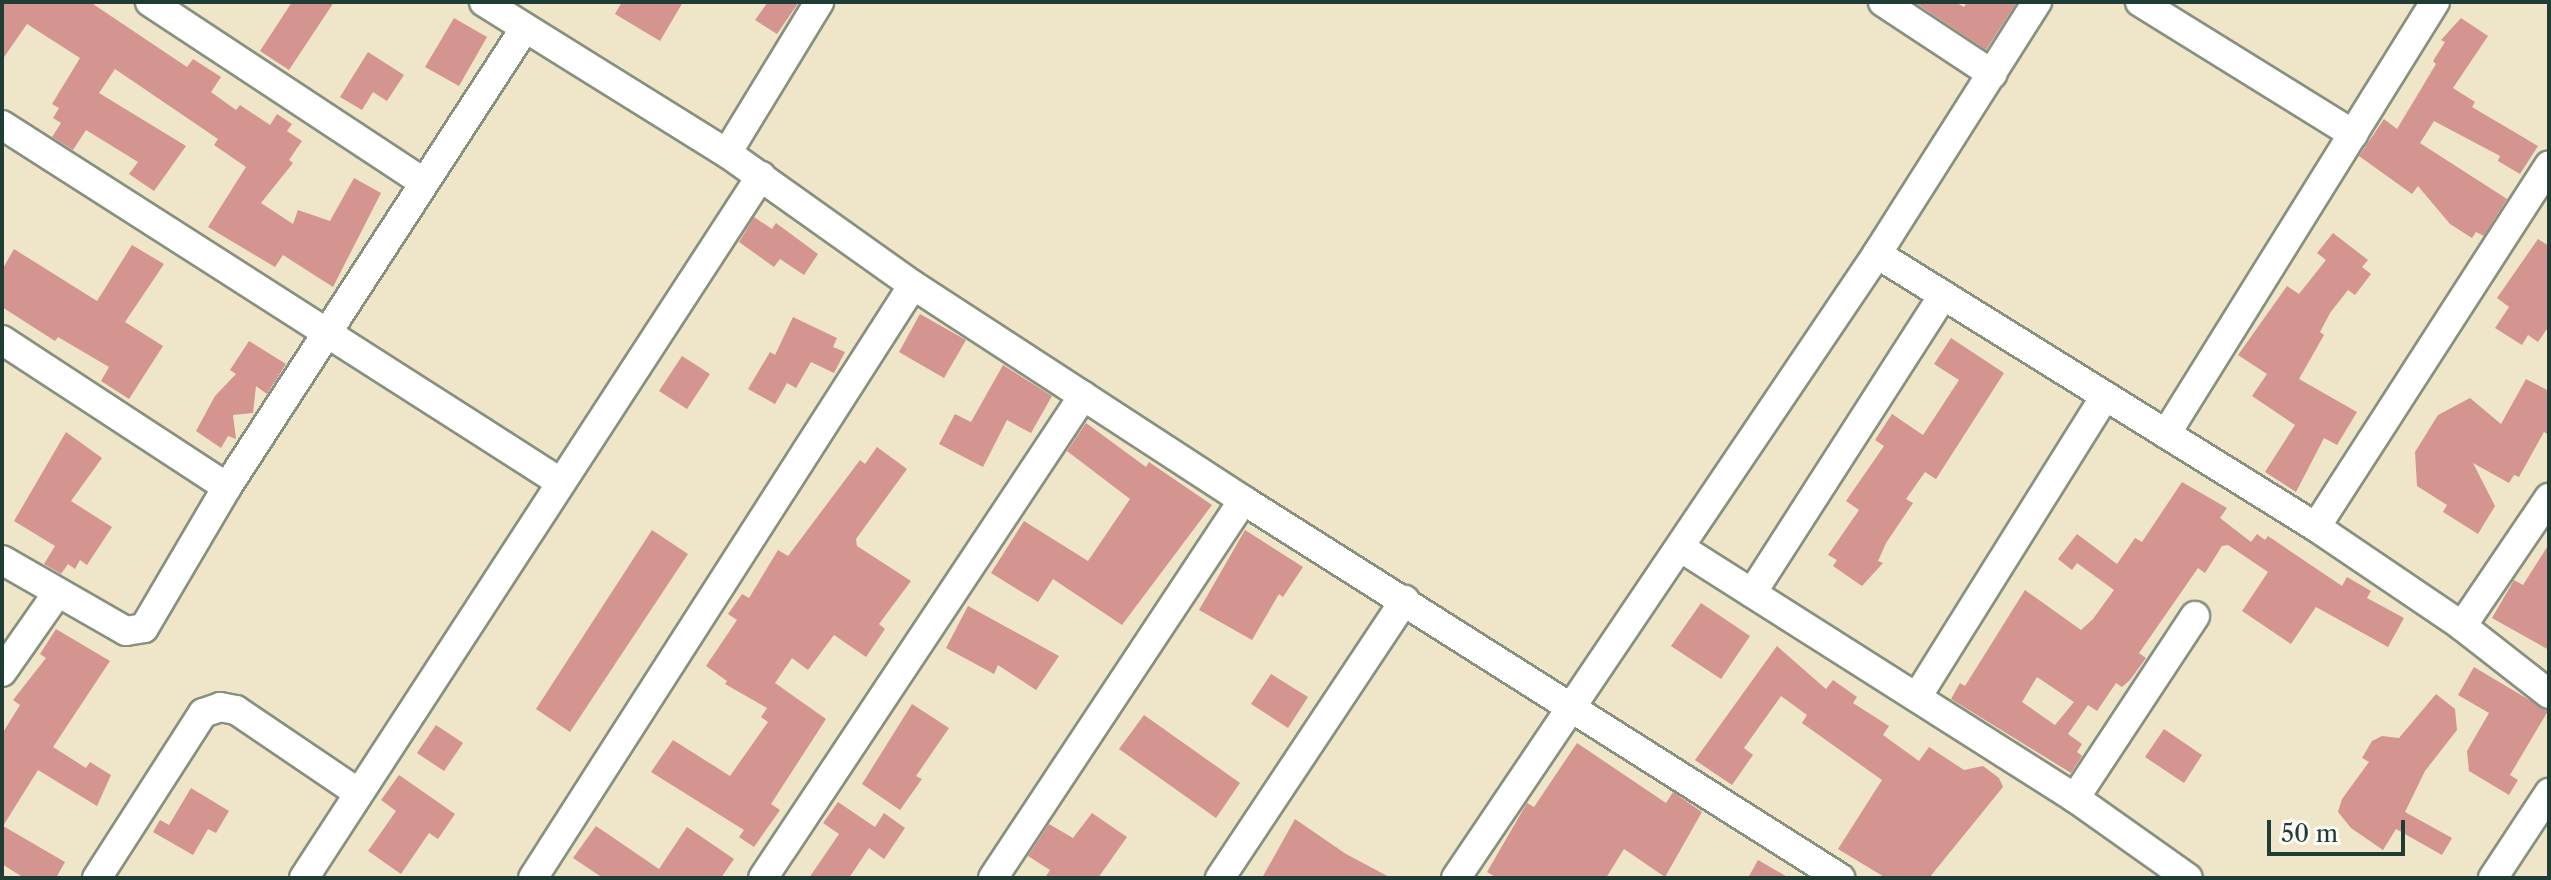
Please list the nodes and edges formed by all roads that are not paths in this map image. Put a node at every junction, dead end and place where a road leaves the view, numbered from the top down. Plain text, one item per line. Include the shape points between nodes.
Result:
1 (150, 2) edge
2 (484, 2) edge
3 (819, 2) edge
4 (1883, 2) edge
5 (2037, 2) edge
6 (2140, 2) edge
7 (2435, 2) edge
8 (525, 28) junction
9 (1992, 74) junction
10 (2, 125) edge
11 (2353, 134) junction
12 (727, 153) junction
13 (2549, 166) edge
14 (761, 176) junction
15 (424, 183) junction
16 (1877, 254) junction
17 (913, 285) junction
18 (1943, 295) junction
19 (326, 334) junction
20 (2, 340) edge
21 (1083, 396) junction
22 (2105, 396) junction
23 (2166, 434) junction
24 (560, 482) junction
25 (227, 487) junction
26 (2549, 498) edge
27 (1243, 500) junction
28 (2316, 527) junction
29 (1681, 548) junction
30 (2, 560) edge
31 (1752, 593) junction
32 (56, 595) junction
33 (1405, 600) junction
34 (2195, 616) dead end
35 (2462, 626) junction
36 (2, 672) edge
37 (2549, 694) edge
38 (1917, 697) junction
39 (1571, 703) junction
40 (357, 792) junction
41 (2549, 793) edge
42 (2075, 798) junction
43 (1467, 874) edge
44 (97, 878) edge
45 (304, 878) edge
46 (533, 878) edge
47 (763, 878) edge
48 (993, 878) edge
49 (1220, 878) edge
50 (1840, 878) edge
51 (2188, 878) edge
52 (2493, 878) edge

1 - 15 street
2 - 8 street
3 - 12 street
4 - 9 street
5 - 9 street
6 - 11 street
7 - 11 street
8 - 12 street
8 - 15 street
9 - 16 street
10 - 19 street
11 - 23 street
12 - 14 street
13 - 28 street
14 - 17 street
14 - 24 street
15 - 19 street
16 - 18 street
16 - 29 street
17 - 21 street
17 - 46 street
18 - 22 street
18 - 31 street
19 - 24 street
19 - 25 street
20 - 25 street
21 - 27 street
21 - 47 street
22 - 23 street
22 - 38 street
23 - 28 street
24 - 40 street
25 - 32 street via 144,628 126,631
26 - 35 street
27 - 33 street
27 - 48 street
28 - 35 street
29 - 31 street
29 - 39 street
30 - 32 street
31 - 38 street
32 - 36 street
33 - 39 street
33 - 49 street
34 - 42 street
35 - 37 street
38 - 42 street
39 - 43 street
39 - 50 street
40 - 44 street via 236,710 212,710 203,713
40 - 45 street
41 - 52 street
42 - 51 street

